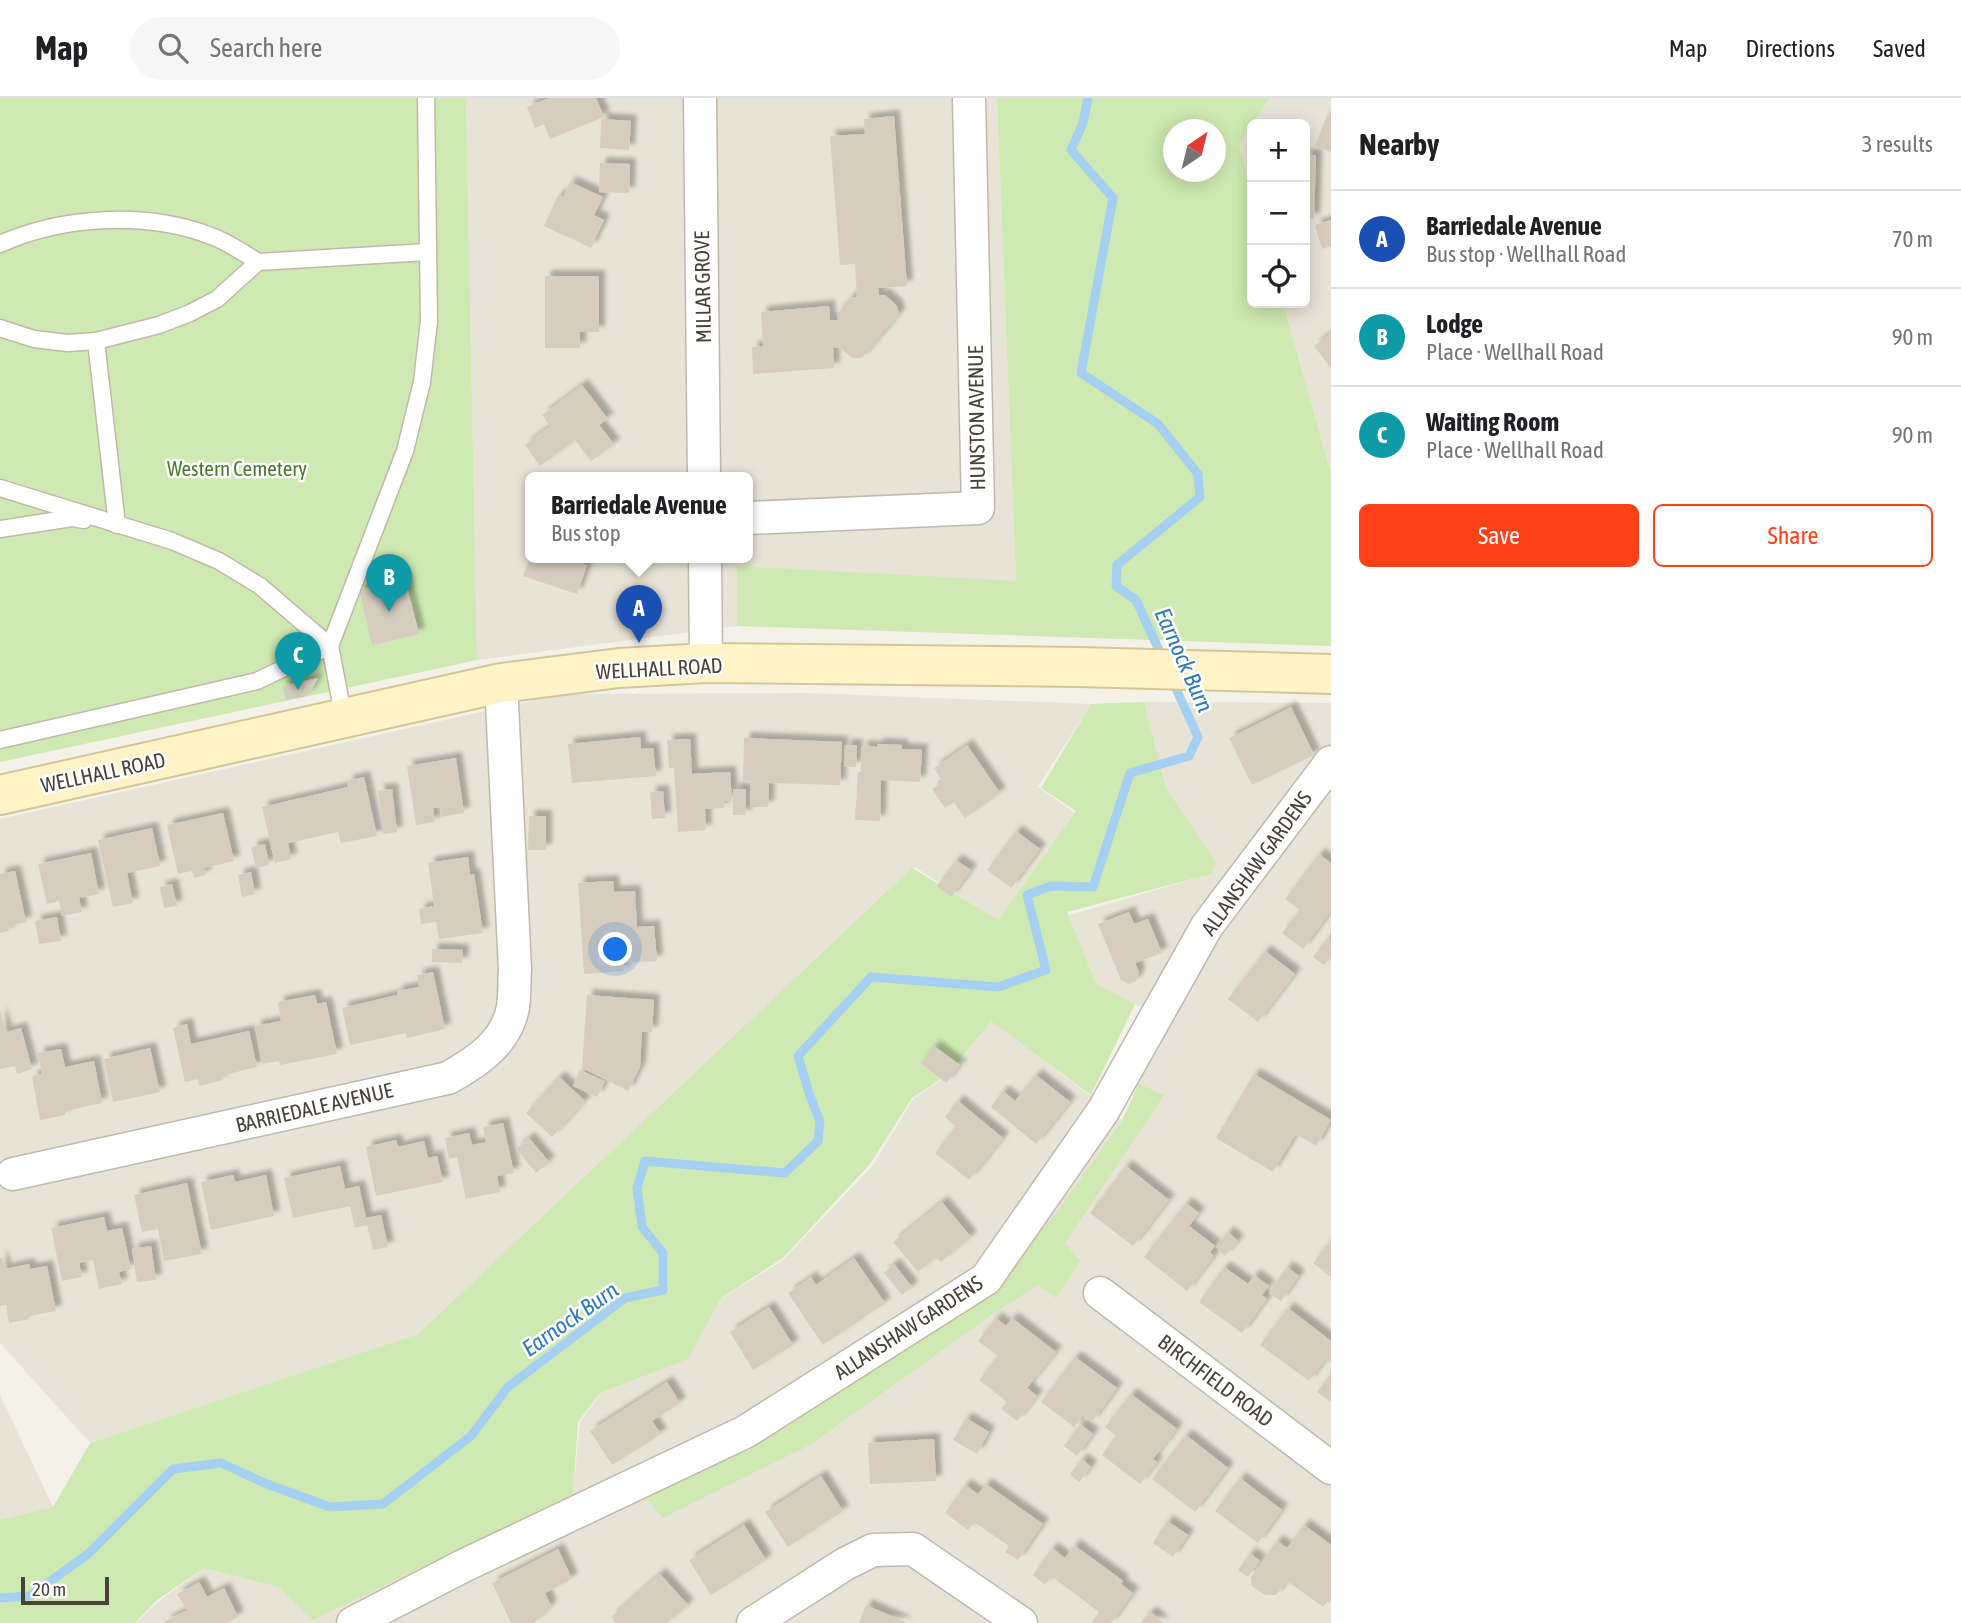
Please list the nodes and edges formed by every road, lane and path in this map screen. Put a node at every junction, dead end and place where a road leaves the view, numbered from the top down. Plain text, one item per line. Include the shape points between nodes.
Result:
1 (426, 98) edge
2 (700, 98) edge
3 (969, 98) edge
4 (0, 244) edge
5 (427, 252) junction
6 (258, 262) junction
7 (0, 328) edge
8 (96, 341) junction
9 (704, 472) edge
10 (0, 488) edge
11 (753, 518) edge
12 (117, 525) junction
13 (0, 529) edge
14 (705, 563) edge
15 (331, 646) junction
16 (706, 663) junction
17 (1331, 674) edge
18 (501, 683) junction
19 (344, 719) junction
20 (0, 740) edge
21 (1331, 762) edge
22 (0, 795) edge
23 (13, 1174) dead end
24 (1100, 1293) dead end
25 (1331, 1468) edge
26 (353, 1623) edge
27 (753, 1623) edge
28 (1021, 1623) edge

1 - 5 lane
2 - 9 street, MILLAR GROVE
3 - 11 street, HUNSTON AVENUE via 978,508
4 - 6 lane via 72,223 124,220 212,236
5 - 6 lane
5 - 15 lane via 428,333 422,382 408,439
6 - 8 lane via 217,299 190,313
7 - 8 lane via 34,339
8 - 12 lane
10 - 12 lane
12 - 13 lane via 72,518
12 - 15 lane via 219,561 260,586
14 - 16 street
15 - 19 lane
15 - 20 lane via 257,681
16 - 17 street, WELLHALL ROAD
16 - 18 street, WELLHALL ROAD
18 - 19 street, WELLHALL ROAD
18 - 23 street, BARRIEDALE AVENUE via 514,996 500,1038 479,1060 448,1078
19 - 22 street, WELLHALL ROAD
21 - 26 street, ALLANSHAW GARDENS via 1207,926 1102,1111 986,1279 745,1432
24 - 25 street, BIRCHFIELD ROAD
27 - 28 street via 873,1550 913,1549

